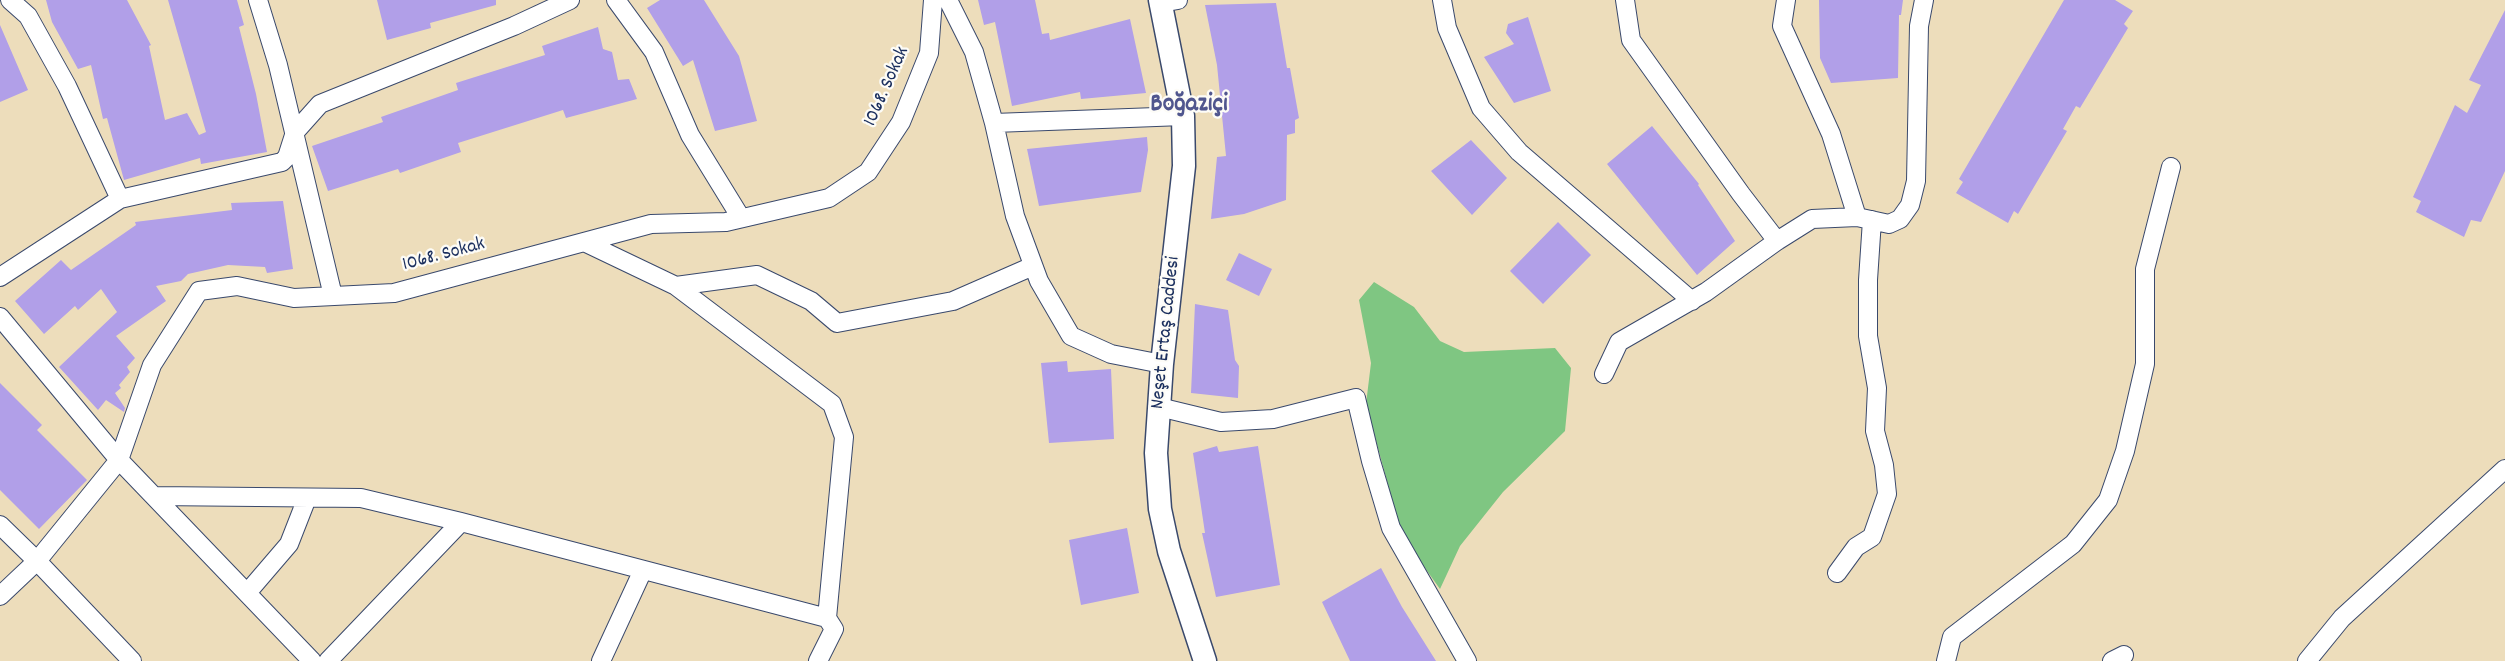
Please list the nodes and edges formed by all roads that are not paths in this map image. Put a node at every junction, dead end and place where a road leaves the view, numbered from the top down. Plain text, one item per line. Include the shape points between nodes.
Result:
1 (10, 0) edge
2 (258, 0) edge
3 (570, 0) edge
4 (616, 0) edge
5 (933, 0) edge
6 (948, 0) edge
7 (1442, 0) edge
8 (1625, 0) edge
9 (1786, 0) edge
10 (1924, 0) edge
11 (1166, 1) edge
12 (1183, 116) junction
13 (994, 123) junction
14 (295, 132) junction
15 (2171, 166) dead end
16 (120, 199) junction
17 (741, 218) junction
18 (1864, 219) junction
19 (1777, 241) junction
20 (584, 242) junction
21 (1033, 266) junction
22 (0, 277) edge
23 (676, 286) junction
24 (333, 296) junction
25 (1692, 301) junction
26 (0, 316) edge
27 (1162, 364) junction
28 (1604, 374) dead end
29 (1159, 407) junction
30 (120, 460) junction
31 (2505, 469) edge
32 (154, 496) junction
33 (307, 498) junction
34 (460, 522) junction
35 (0, 525) edge
36 (37, 561) junction
37 (643, 570) junction
38 (1837, 573) dead end
39 (247, 593) junction
40 (0, 596) edge
41 (827, 618) junction
42 (132, 661) edge
43 (312, 661) edge
44 (328, 661) edge
45 (601, 661) edge
46 (818, 661) edge
47 (1205, 661) edge
48 (1467, 661) edge
49 (1946, 661) edge
50 (2307, 661) edge

1 - 16 street via 28,16 67,86
2 - 14 street
3 - 14 street via 320,104
4 - 17 street via 654,52 690,135
5 - 17 street, 1068. Sokak via 929,53 901,122 868,172 829,198
6 - 13 street via 974,52
7 - 25 street via 1447,28 1481,108 1519,152
8 - 19 street via 1631,40
9 - 18 street via 1782,26
10 - 18 street via 1919,26 1916,182 1910,205 1900,219 1889,224
11 - 12 main road, Neşet Ertaş Caddesi
12 - 13 street
12 - 27 main road, Neşet Ertaş Caddesi via 1184,166
13 - 21 street via 1015,216
14 - 16 street via 282,162
14 - 24 street
15 - 49 street via 2145,269 2145,364 2126,451 2108,500 2073,544 1952,637
16 - 22 street
17 - 20 street, 1068. Sokak via 651,224
18 - 19 street via 1812,219
18 - 38 street via 1868,336 1877,388 1875,431 1887,494 1872,537 1856,547
19 - 25 street
20 - 23 street
20 - 24 street, 1068. Sokak via 394,293
21 - 23 street via 953,301 837,322 811,301 757,275
21 - 27 street via 1071,336 1111,354
23 - 41 street via 832,404 844,437
24 - 30 street, 1068. Sokak via 294,298 237,286 199,291 152,365
25 - 28 street via 1619,342
26 - 30 street
27 - 29 main road, Neşet Ertaş Caddesi
29 - 47 main road, Neşet Ertaş Caddesi via 1156,453 1160,508 1169,551
29 - 48 street via 1221,422 1273,419 1356,398 1391,528
30 - 32 street
30 - 36 street, 1068. Sokak
31 - 50 street via 2342,618
32 - 33 street
32 - 39 street
33 - 34 street via 361,498
33 - 39 street via 289,544
34 - 37 street
34 - 44 street
35 - 36 street
36 - 40 street, 1068. Sokak
36 - 42 street
37 - 41 street
37 - 45 street
39 - 43 street
41 - 46 street via 834,629

